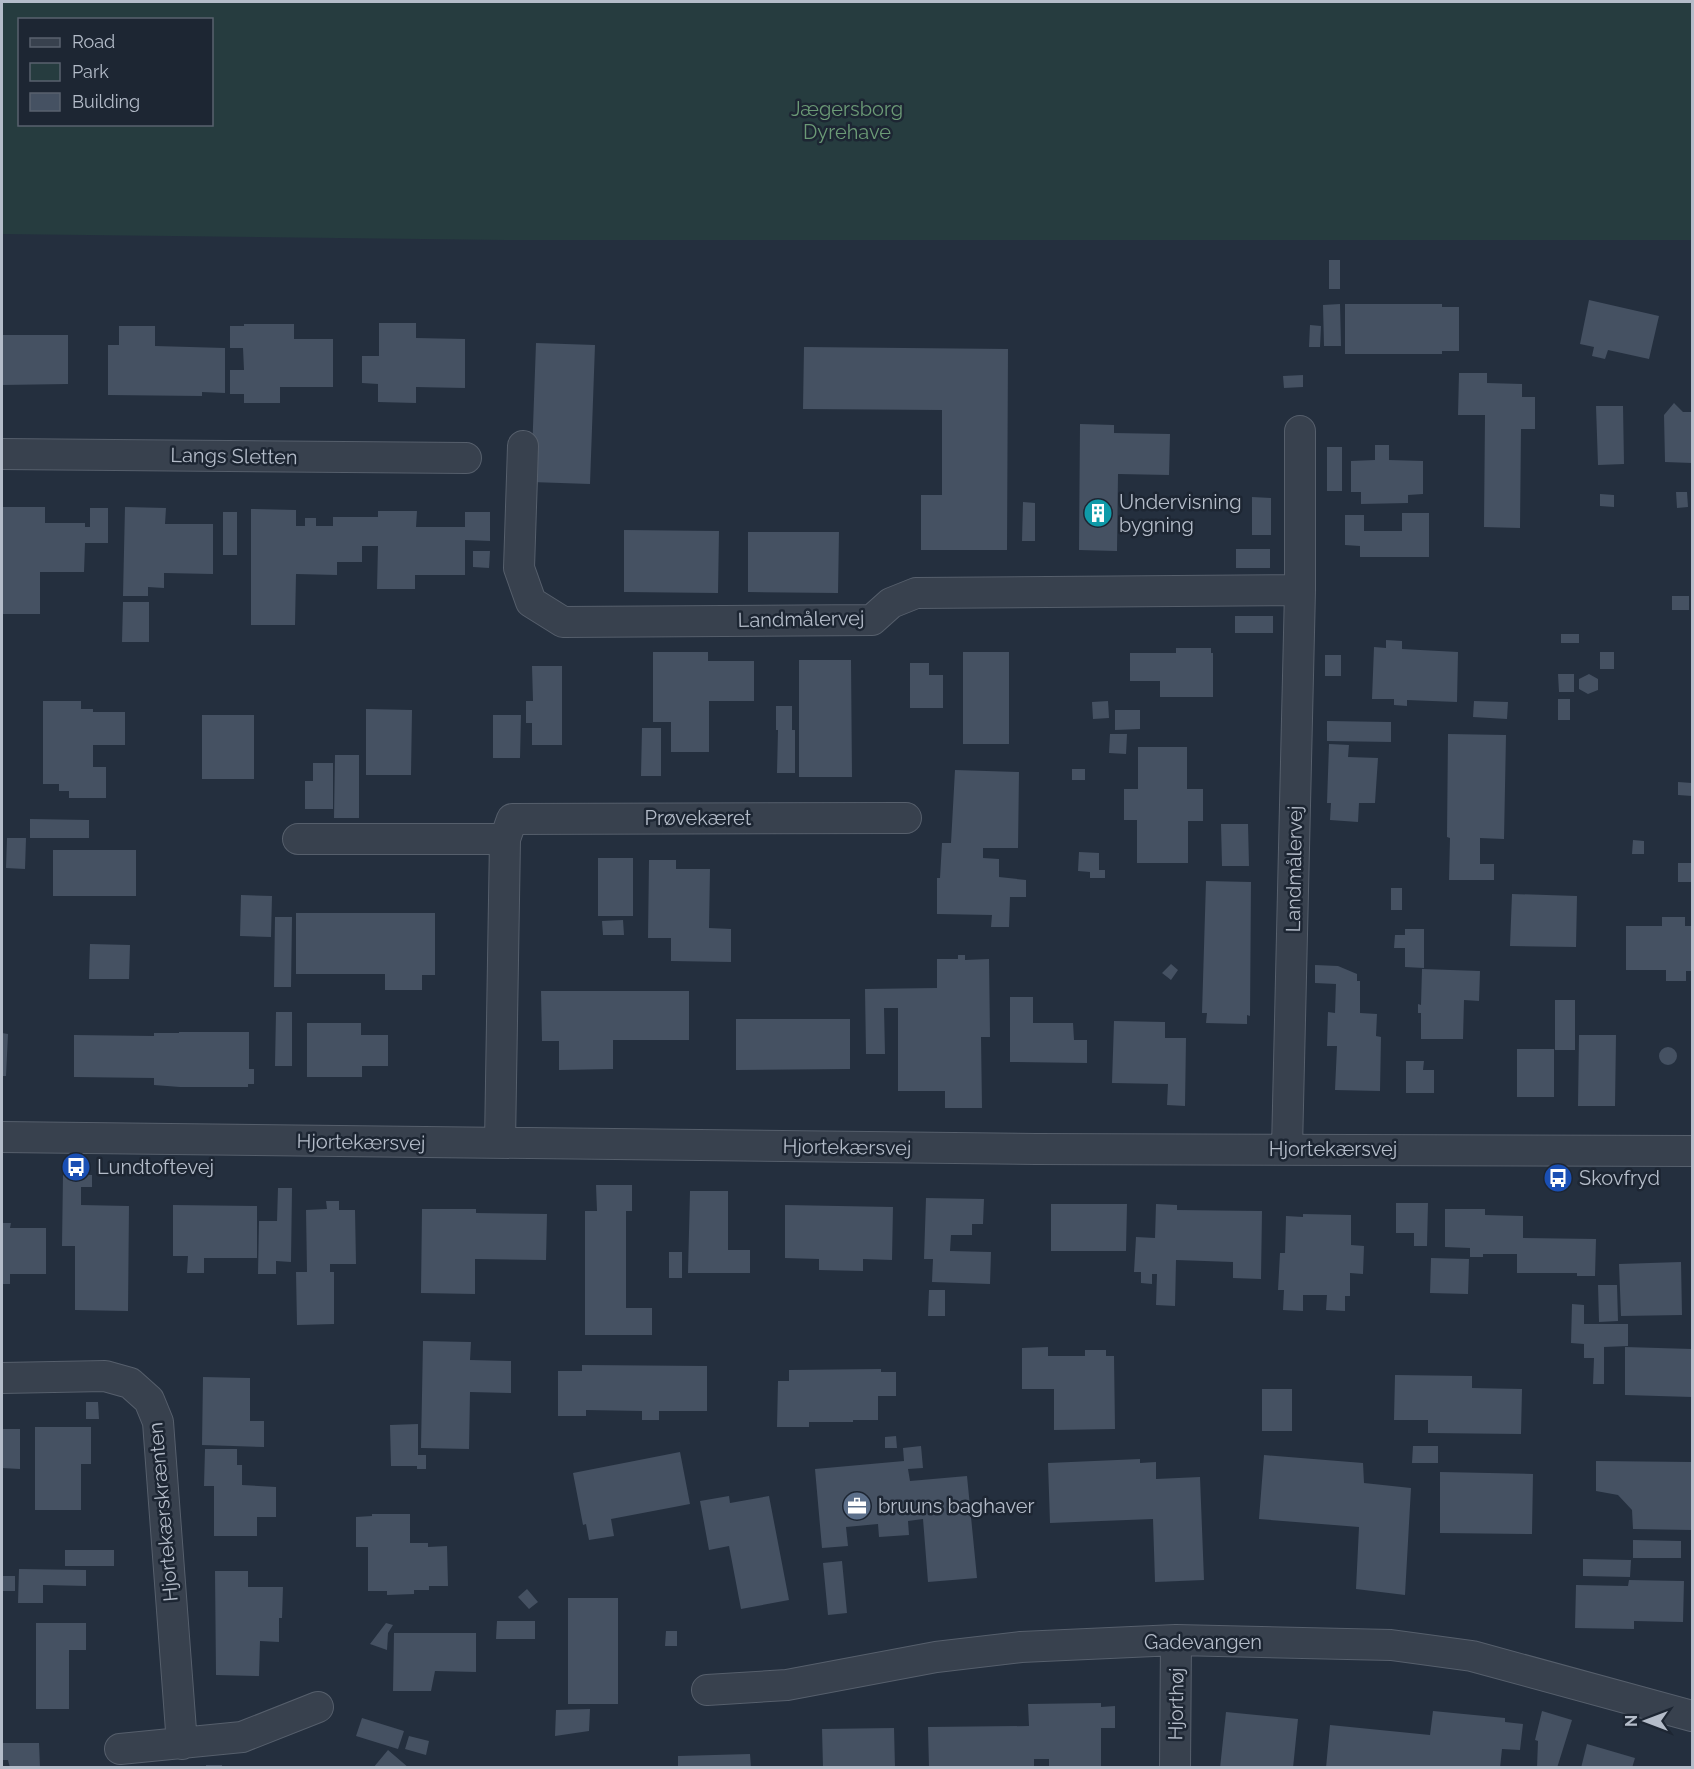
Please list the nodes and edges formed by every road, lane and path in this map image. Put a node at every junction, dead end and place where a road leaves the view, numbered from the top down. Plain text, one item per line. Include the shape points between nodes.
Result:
1 (1300, 431) dead end
2 (523, 446) dead end
3 (2, 454) edge
4 (466, 458) dead end
5 (1300, 590) junction
6 (906, 818) dead end
7 (298, 839) dead end
8 (505, 839) junction
9 (2, 1137) edge
10 (500, 1143) junction
11 (1287, 1149) junction
12 (1692, 1151) edge
13 (2, 1378) edge
14 (1176, 1640) junction
15 (707, 1690) dead end
16 (318, 1707) dead end
17 (1692, 1716) edge
18 (182, 1744) junction
19 (120, 1749) dead end
20 (1174, 1767) edge

1 - 5 street, Landmålervej
2 - 5 street, Landmålervej via 519,568 531,602 563,622 872,620 891,603 916,593
3 - 4 street, Langs Sletten
5 - 11 street, Landmålervej
6 - 8 street, Prøvekæret via 512,819
7 - 8 street
8 - 10 street
9 - 10 street, Hjortekærsvej
10 - 11 street, Hjortekærsvej
11 - 12 street, Hjortekærsvej
13 - 18 street, Hjortekærskrænten via 105,1376 130,1383 149,1400 158,1422
14 - 15 street, Gadevangen via 1020,1647 936,1657 788,1685
14 - 17 street, Gadevangen via 1391,1645 1472,1656
14 - 20 street, Hjorthøj
16 - 18 street via 242,1737
18 - 19 street

